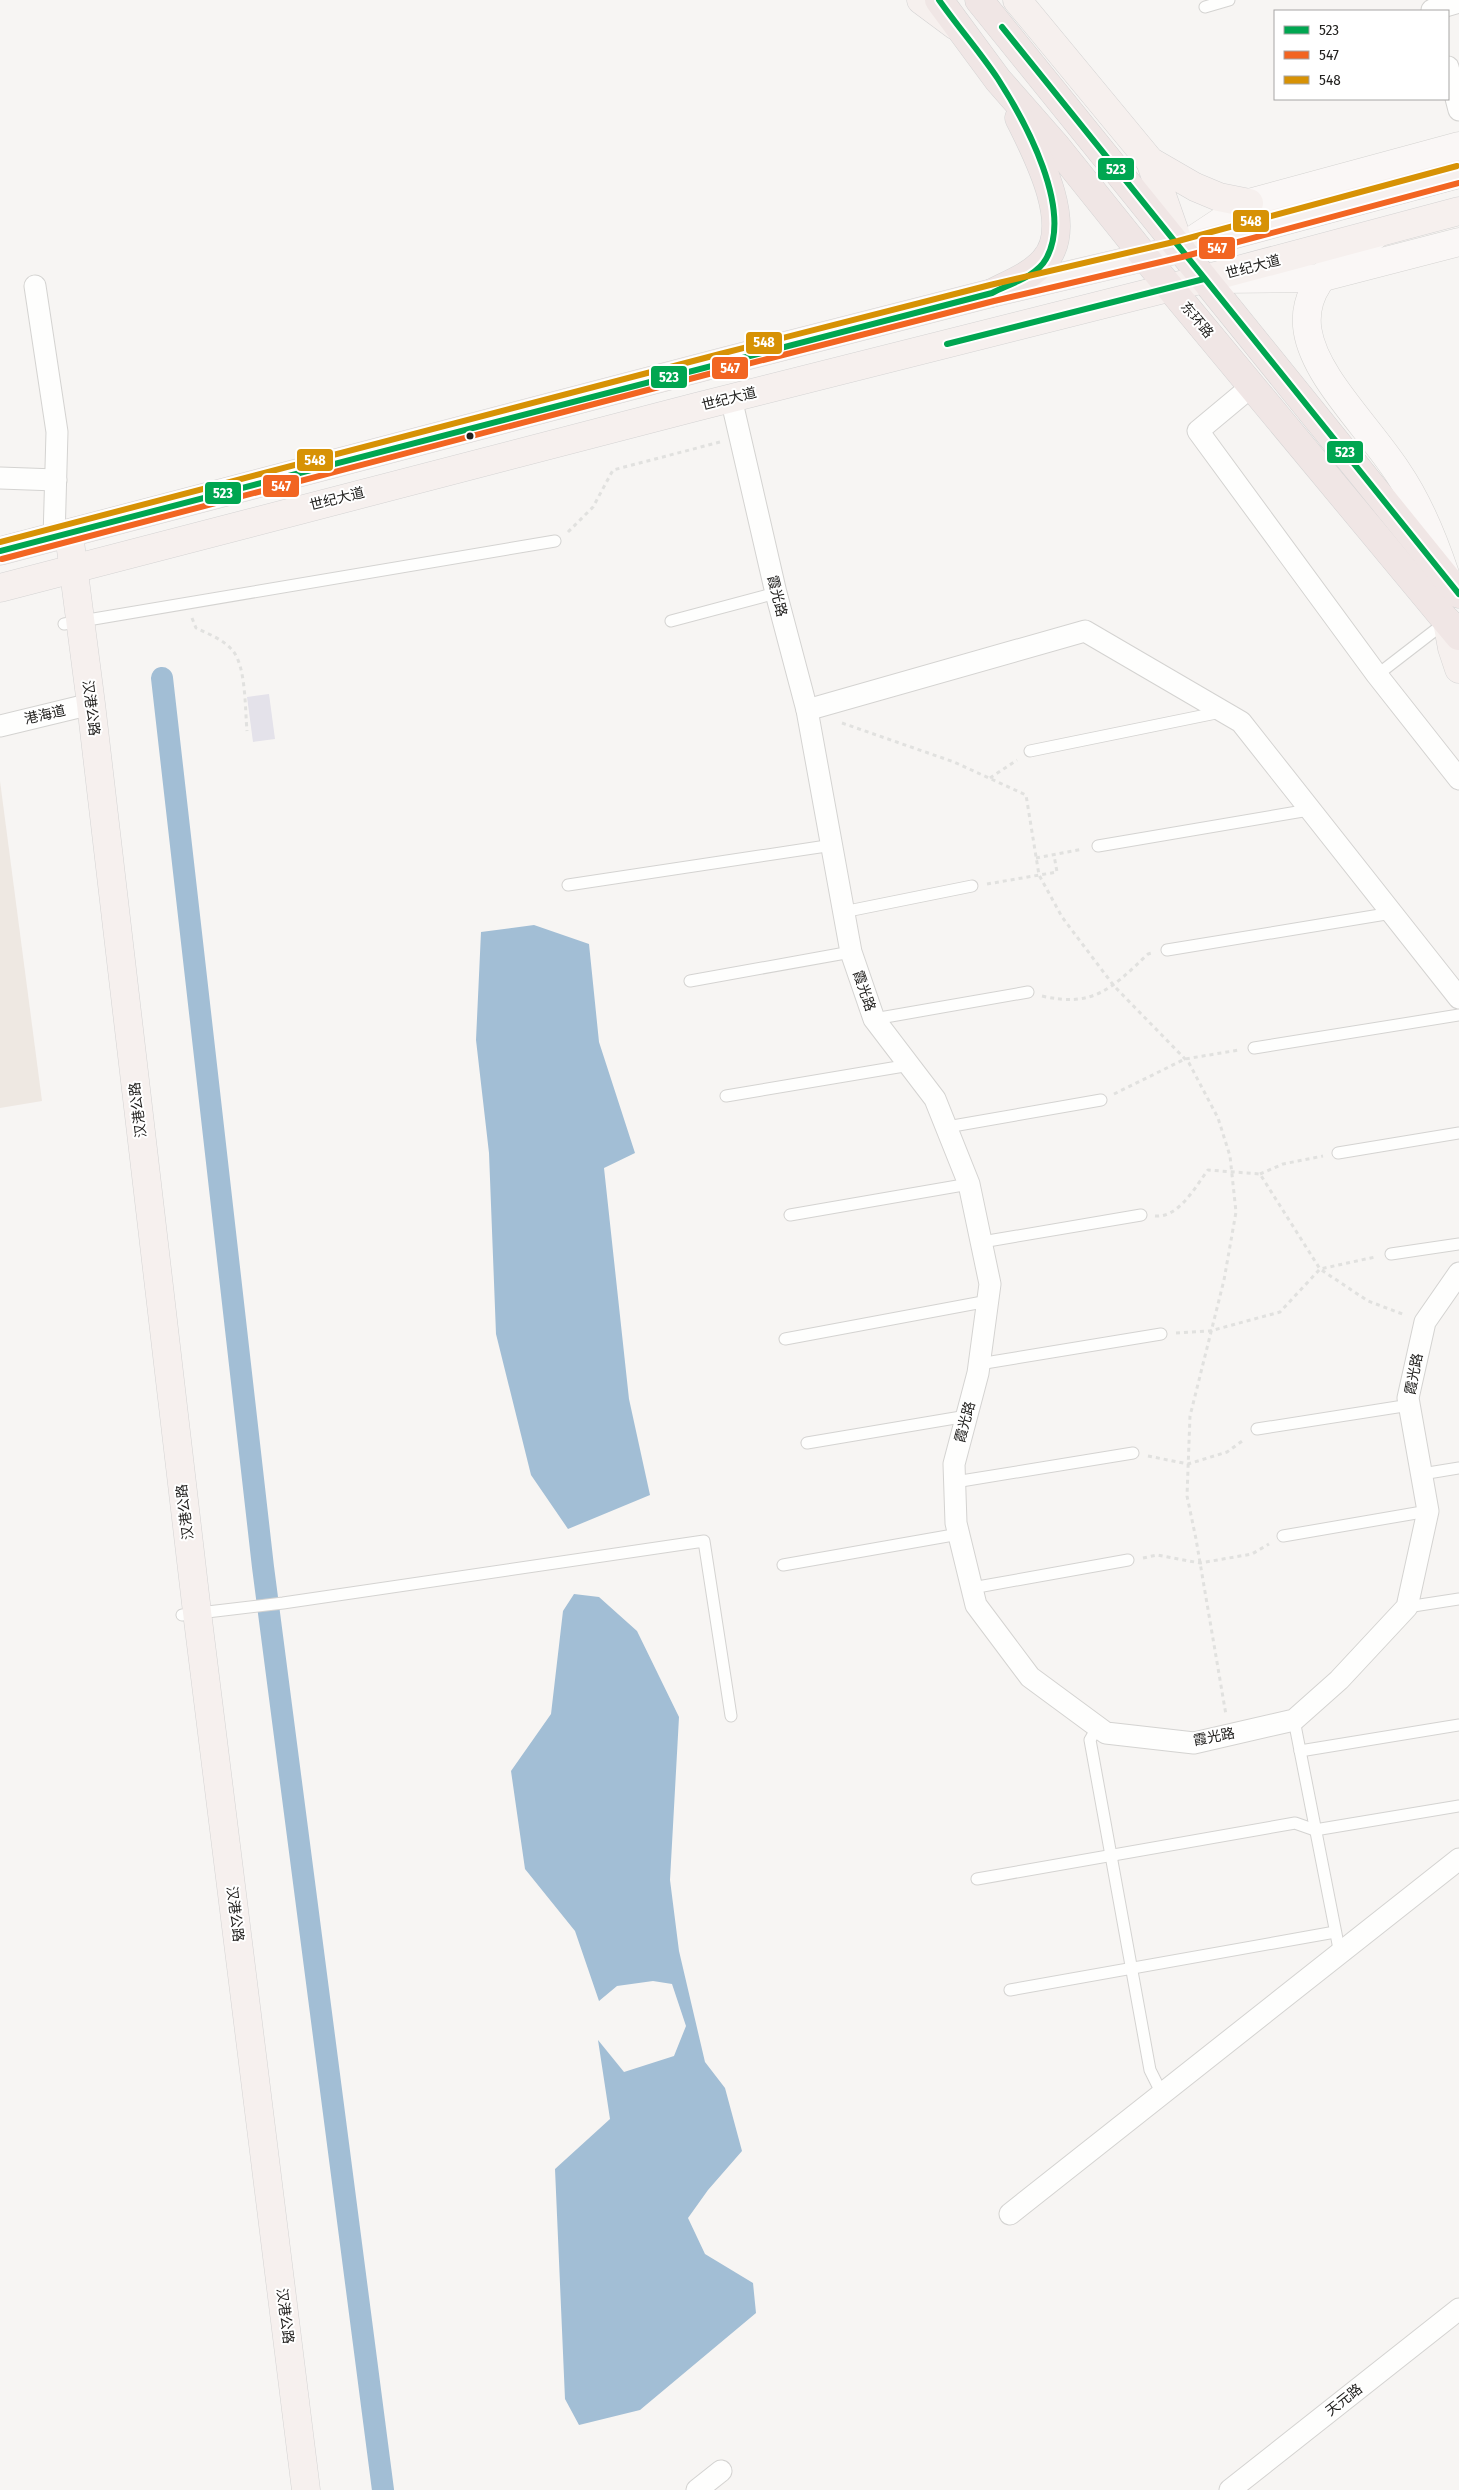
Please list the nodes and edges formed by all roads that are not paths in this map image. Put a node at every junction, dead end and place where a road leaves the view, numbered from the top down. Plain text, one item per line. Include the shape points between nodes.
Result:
1 (921, 0) edge
2 (939, 0) edge
3 (980, 0) edge
4 (1017, 0) edge
5 (1229, 0) edge
6 (1459, 2) edge
7 (1205, 7) dead end
8 (1431, 7) edge
9 (958, 28) junction
10 (1449, 71) edge
11 (998, 80) junction
12 (1459, 110) edge
13 (1459, 146) edge
14 (1459, 153) edge
15 (1150, 161) junction
16 (1447, 177) edge
17 (1249, 203) junction
18 (1459, 210) edge
19 (1382, 231) junction
20 (1459, 242) edge
21 (1180, 249) junction
22 (1145, 257) junction
23 (1320, 278) junction
24 (1204, 279) junction
25 (34, 286) dead end
26 (1170, 288) junction
27 (992, 293) junction
28 (1252, 386) junction
29 (731, 398) junction
30 (0, 478) edge
31 (56, 480) junction
32 (61, 536) junction
33 (555, 541) road end
34 (0, 551) edge
35 (65, 570) junction
36 (1456, 579) edge
37 (0, 588) edge
38 (776, 593) junction
39 (671, 621) dead end
40 (72, 622) junction
41 (1453, 628) edge
42 (1459, 669) edge
43 (1377, 676) junction
44 (83, 706) junction
45 (807, 710) junction
46 (1222, 711) junction
47 (0, 726) edge
48 (1030, 751) road end
49 (1459, 779) edge
50 (1309, 810) junction
51 (832, 845) junction
52 (1098, 846) road end
53 (568, 885) dead end
54 (972, 886) road end
55 (843, 912) junction
56 (1392, 913) junction
57 (1167, 950) road end
58 (851, 952) junction
59 (690, 981) dead end
60 (1028, 992) road end
61 (1459, 998) edge
62 (1459, 1015) edge
63 (874, 1019) junction
64 (1254, 1048) road end
65 (910, 1066) junction
66 (726, 1096) dead end
67 (1101, 1100) road end
68 (947, 1127) junction
69 (1459, 1133) edge
70 (1338, 1153) road end
71 (969, 1184) junction
72 (790, 1215) dead end
73 (1142, 1216) road end
74 (982, 1242) junction
75 (1459, 1244) edge
76 (1391, 1254) road end
77 (1459, 1273) edge
78 (988, 1301) junction
79 (1162, 1334) road end
80 (785, 1340) dead end
81 (979, 1364) junction
82 (1410, 1405) junction
83 (967, 1416) junction
84 (1257, 1429) road end
85 (808, 1443) dead end
86 (1133, 1454) road end
87 (1459, 1468) edge
88 (1422, 1474) junction
89 (955, 1482) junction
90 (1428, 1511) junction
91 (959, 1534) junction
92 (1283, 1536) road end
93 (1128, 1560) road end
94 (783, 1565) dead end
95 (972, 1588) junction
96 (1459, 1599) edge
97 (1407, 1607) junction
98 (190, 1613) junction
99 (731, 1716) dead end
100 (1294, 1720) junction
101 (1459, 1725) edge
102 (1098, 1726) junction
103 (1300, 1751) junction
104 (1459, 1806) edge
105 (1315, 1830) junction
106 (1110, 1856) junction
107 (1459, 1859) edge
108 (977, 1879) dead end
109 (1335, 1932) junction
110 (1340, 1954) junction
111 (1132, 1970) junction
112 (1010, 1990) dead end
113 (1162, 2094) junction
114 (1010, 2214) dead end
115 (1459, 2309) edge
116 (721, 2471) dead end
117 (288, 2490) edge
118 (306, 2490) edge
119 (697, 2490) edge
120 (1230, 2490) edge

1 - 9 main road
2 - 9 highway, 东环路
3 - 21 highway
4 - 15 main road
5 - 7 lane
6 - 8 street
9 - 11 highway, 东环路
10 - 12 street
11 - 22 highway, 东环路
11 - 27 highway via 1041,163 1055,213 1056,232 1045,261
13 - 17 main road
14 - 16 street
15 - 17 main road via 1211,194
15 - 21 main road
16 - 21 main road
17 - 21 main road
18 - 19 main road, 世纪大道
19 - 23 main road via 1352,248
19 - 24 main road, 世纪大道
20 - 23 main road
21 - 22 main road
21 - 24 highway
22 - 26 highway, 东环路
22 - 27 main road
23 - 24 main road
23 - 36 main road via 1307,307 1308,335 1316,361 1397,470
24 - 26 main road, 世纪大道
24 - 36 highway
25 - 31 street via 57,432
26 - 28 highway, 东环路
26 - 29 main road, 世纪大道
27 - 32 main road
28 - 41 highway, 东环路
28 - 43 street via 1198,431
29 - 35 main road, 世纪大道
29 - 38 street, 霞光路
30 - 31 street
31 - 32 street
32 - 34 main road
32 - 35 main road, 汉港公路
33 - 40 lane
35 - 37 main road, 世纪大道
35 - 40 main road, 汉港公路
38 - 39 lane
38 - 45 street, 霞光路
40 - 44 main road, 汉港公路
41 - 42 main road via 1452,648
41 - 43 lane
43 - 49 street
44 - 47 street, 港海道
44 - 98 main road, 汉港公路
45 - 46 street via 1085,631
45 - 51 street, 霞光路
46 - 48 lane
46 - 50 street via 1240,722
50 - 52 lane
50 - 56 street
51 - 53 lane
51 - 55 street, 霞光路
54 - 55 lane
55 - 58 street, 霞光路
56 - 57 lane
56 - 61 street
58 - 59 lane
58 - 63 street, 霞光路
60 - 63 lane
62 - 64 lane
63 - 65 street, 霞光路
65 - 66 lane
65 - 68 street, 霞光路 via 935,1099
67 - 68 lane
68 - 71 street, 霞光路
69 - 70 lane
71 - 72 lane
71 - 74 street, 霞光路
73 - 74 lane
74 - 78 street, 霞光路 via 990,1284
75 - 76 lane
77 - 82 street, 霞光路 via 1425,1322 1408,1398
78 - 80 lane
78 - 81 street, 霞光路
79 - 81 lane
81 - 83 street, 霞光路
82 - 84 lane
82 - 88 street, 霞光路
83 - 85 lane
83 - 89 street, 霞光路 via 954,1464
86 - 89 lane
87 - 88 lane
88 - 90 street, 霞光路
89 - 91 street, 霞光路
90 - 92 lane
90 - 97 street, 霞光路
91 - 94 lane
91 - 95 street, 霞光路
93 - 95 lane
95 - 102 street, 霞光路 via 976,1605 1030,1677
96 - 97 lane
97 - 100 street, 霞光路 via 1340,1680
98 - 99 lane via 283,1603 704,1541
98 - 117 main road, 汉港公路
98 - 118 main road, 汉港公路
100 - 102 street, 霞光路 via 1194,1743 1106,1733
100 - 103 lane
101 - 103 lane
102 - 106 lane via 1090,1740
103 - 105 lane
104 - 105 lane
105 - 106 lane via 1295,1823
105 - 109 lane
106 - 108 lane
106 - 111 lane
107 - 110 street
109 - 110 lane
109 - 111 lane
110 - 113 street
111 - 112 lane
111 - 113 lane via 1150,2070
113 - 114 street
115 - 120 street, 天元路
116 - 119 street

